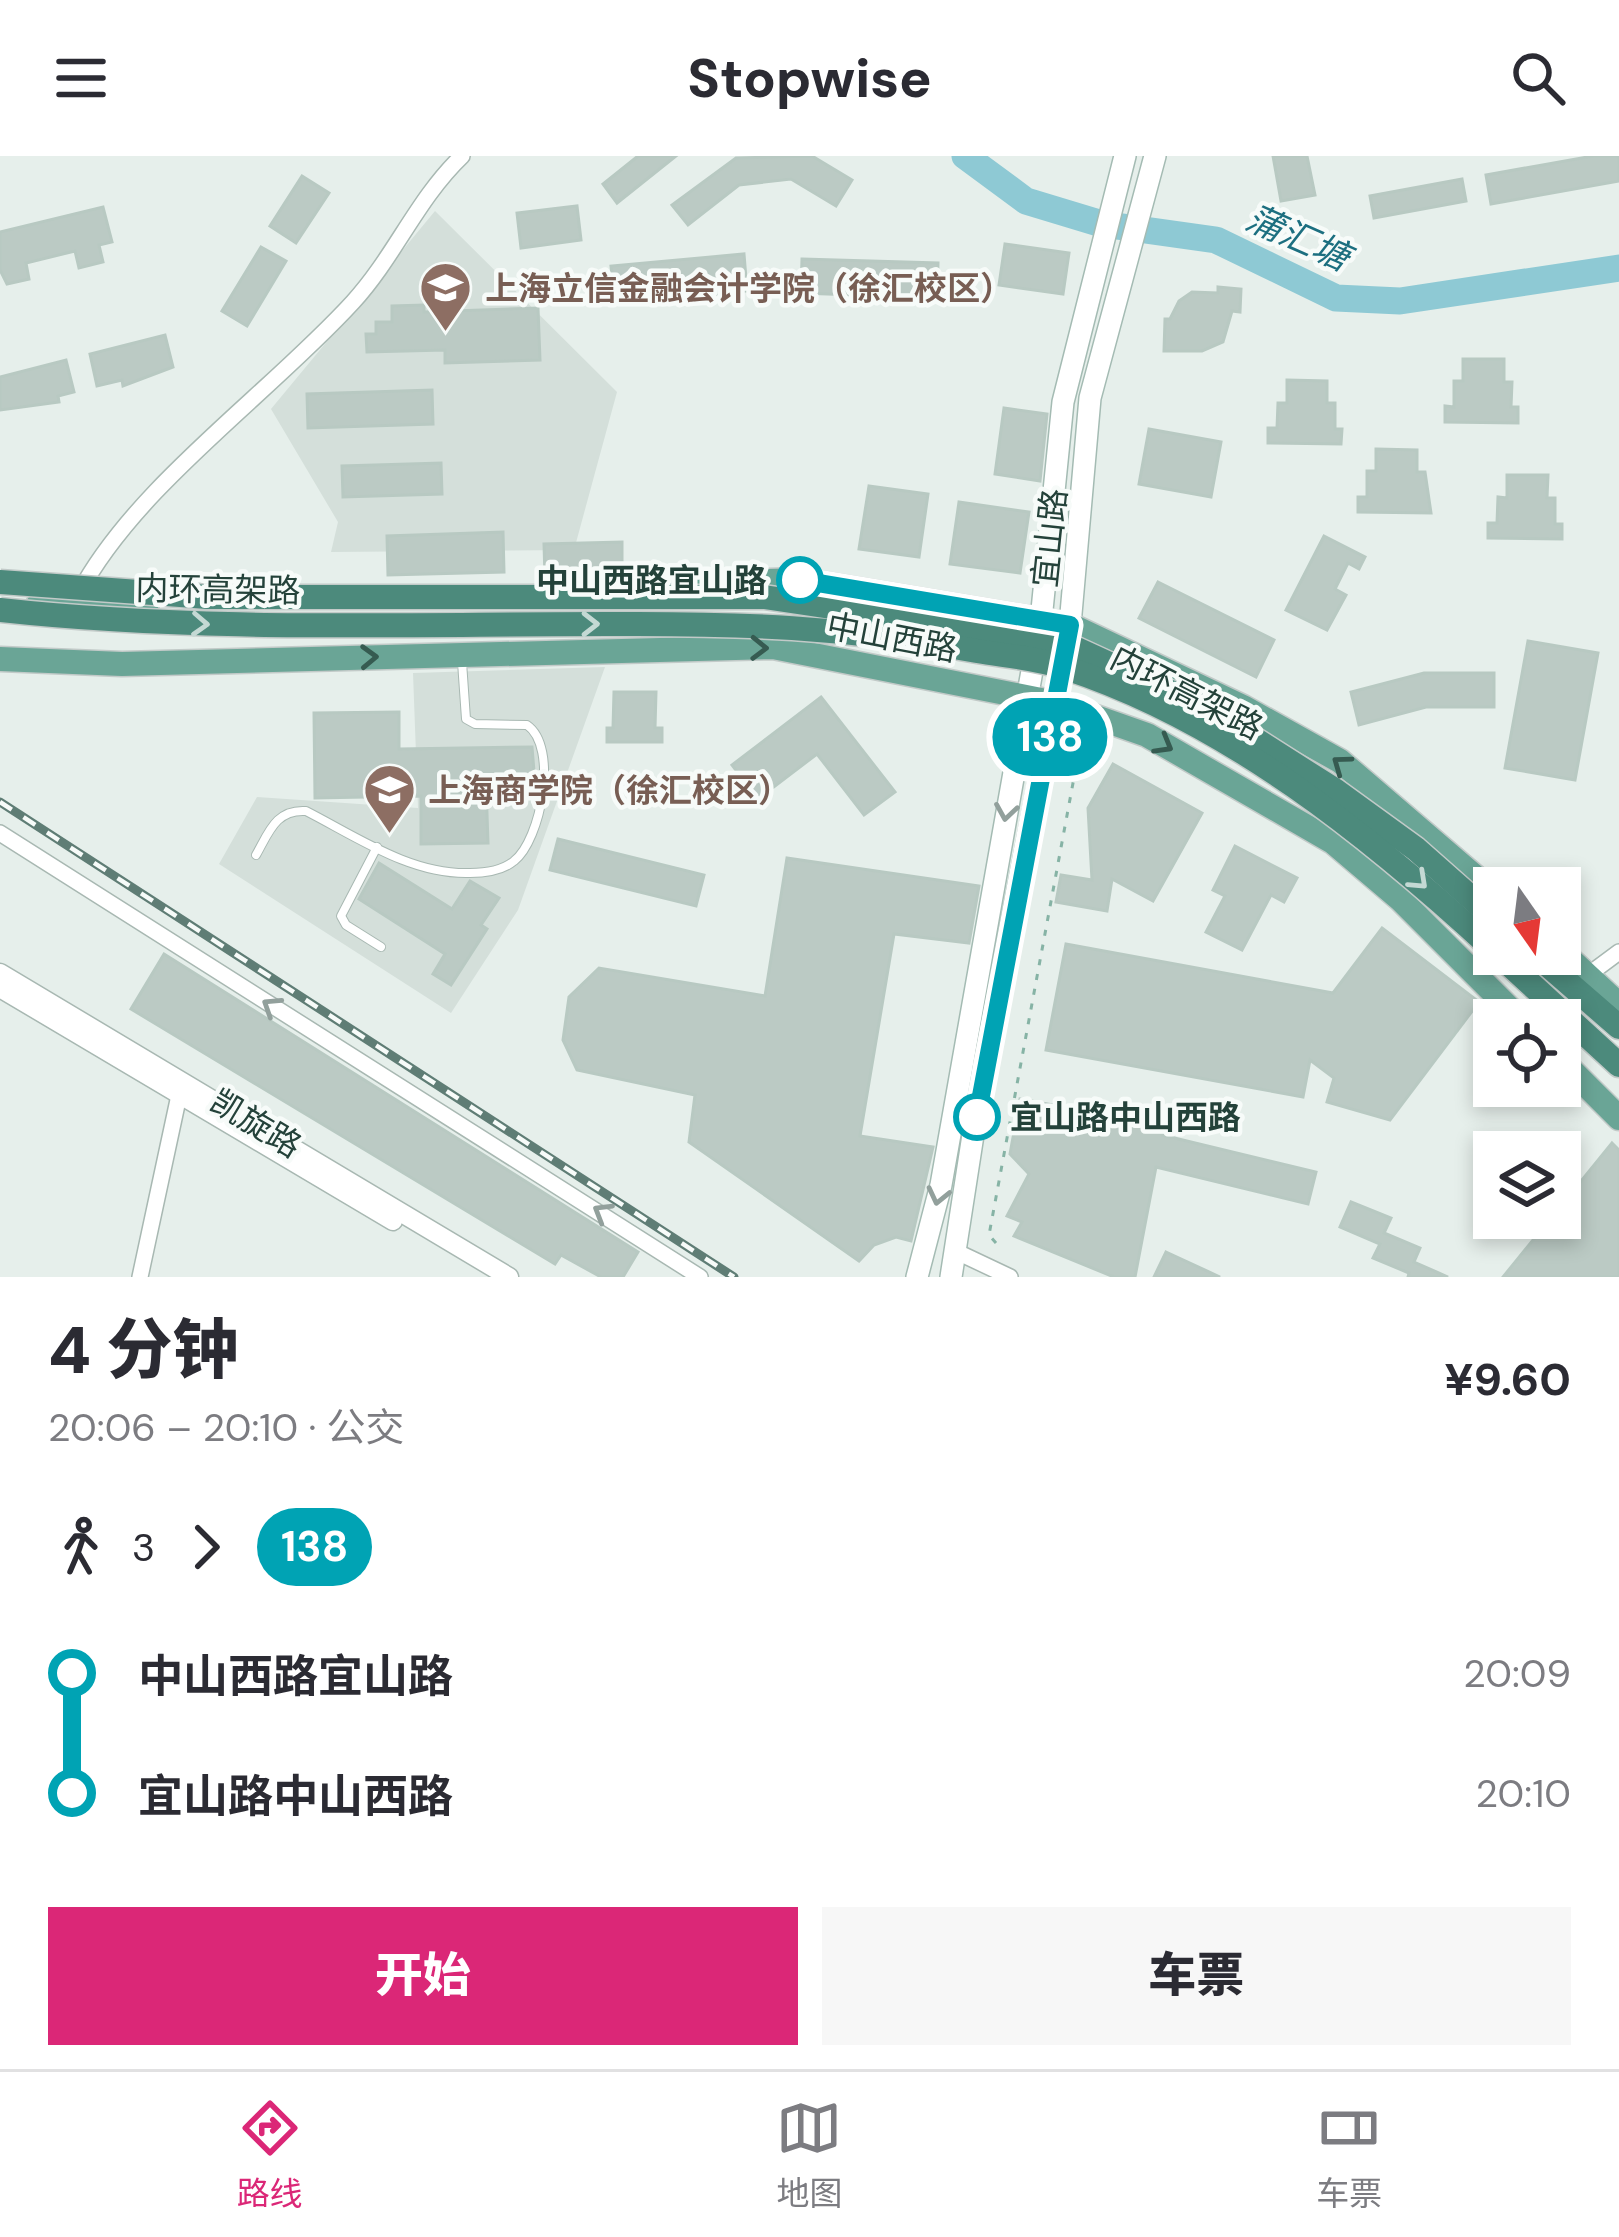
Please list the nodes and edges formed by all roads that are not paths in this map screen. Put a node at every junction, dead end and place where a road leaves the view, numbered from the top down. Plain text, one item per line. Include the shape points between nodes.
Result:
1 (462, 156) edge
2 (1124, 162) edge
3 (1153, 164) edge
4 (0, 582) edge
5 (73, 604) junction
6 (0, 608) edge
7 (1041, 620) junction
8 (1070, 625) junction
9 (462, 655) junction
10 (0, 659) edge
11 (1025, 697) junction
12 (1056, 703) junction
13 (0, 833) edge
14 (377, 847) junction
15 (256, 855) dead end
16 (1473, 875) edge
17 (1473, 900) edge
18 (1473, 931) edge
19 (381, 947) dead end
20 (1619, 952) edge
21 (1581, 969) edge
22 (0, 973) edge
23 (1521, 975) edge
24 (1559, 975) edge
25 (1588, 975) junction
26 (0, 988) edge
27 (1500, 999) edge
28 (1619, 1005) edge
29 (1619, 1027) edge
30 (1619, 1065) edge
31 (1581, 1080) edge
32 (181, 1087) junction
33 (1619, 1118) edge
34 (956, 1251) junction
35 (140, 1277) edge
36 (487, 1277) edge
37 (509, 1277) edge
38 (700, 1277) edge
39 (917, 1277) edge
40 (951, 1277) edge
41 (1010, 1277) edge

1 - 5 street via 417,208 376,276 113,537
2 - 7 main road, 宜山路 via 1063,402
3 - 8 main road, 宜山路 via 1090,398
4 - 17 highway, 内环高架路, bridge via 208,597 764,597 1059,640 1207,709 1336,791
5 - 6 main road, 中山西路
5 - 7 main road, 中山西路 via 800,580
6 -> 18 highway, 内环高架路, bridge via 218,625 783,623 1065,667 1203,730 1328,810
7 - 8 main road, 中山西路
7 - 11 main road, 宜山路
8 - 12 main road, 宜山路
16 -> 8 main road, 中山西路 via 1340,761
10 -> 9 main road, 中山西路 via 122,664
9 -> 11 main road, 中山西路 via 773,647
9 - 14 lane via 466,719 527,725 542,742 545,778 524,850 497,870 471,873 431,871
11 - 12 main road, 中山西路
11 -> 39 main road, 宜山路 via 941,1185
12 -> 27 main road, 中山西路 via 1147,735 1333,842
12 - 34 main road, 宜山路 via 984,1064
38 -> 13 street
14 - 15 lane via 290,810
14 - 19 lane via 341,916
20 - 25 street
21 - 25 main road
22 - 32 street, 凯旋路
23 - 30 highway, 内环高架路
24 - 29 highway
25 - 28 main road
26 - 32 street, 凯旋路
31 - 33 main road
32 - 35 street
32 - 36 street, 凯旋路
32 - 37 street, 凯旋路
34 - 40 main road, 宜山路
34 - 41 street

